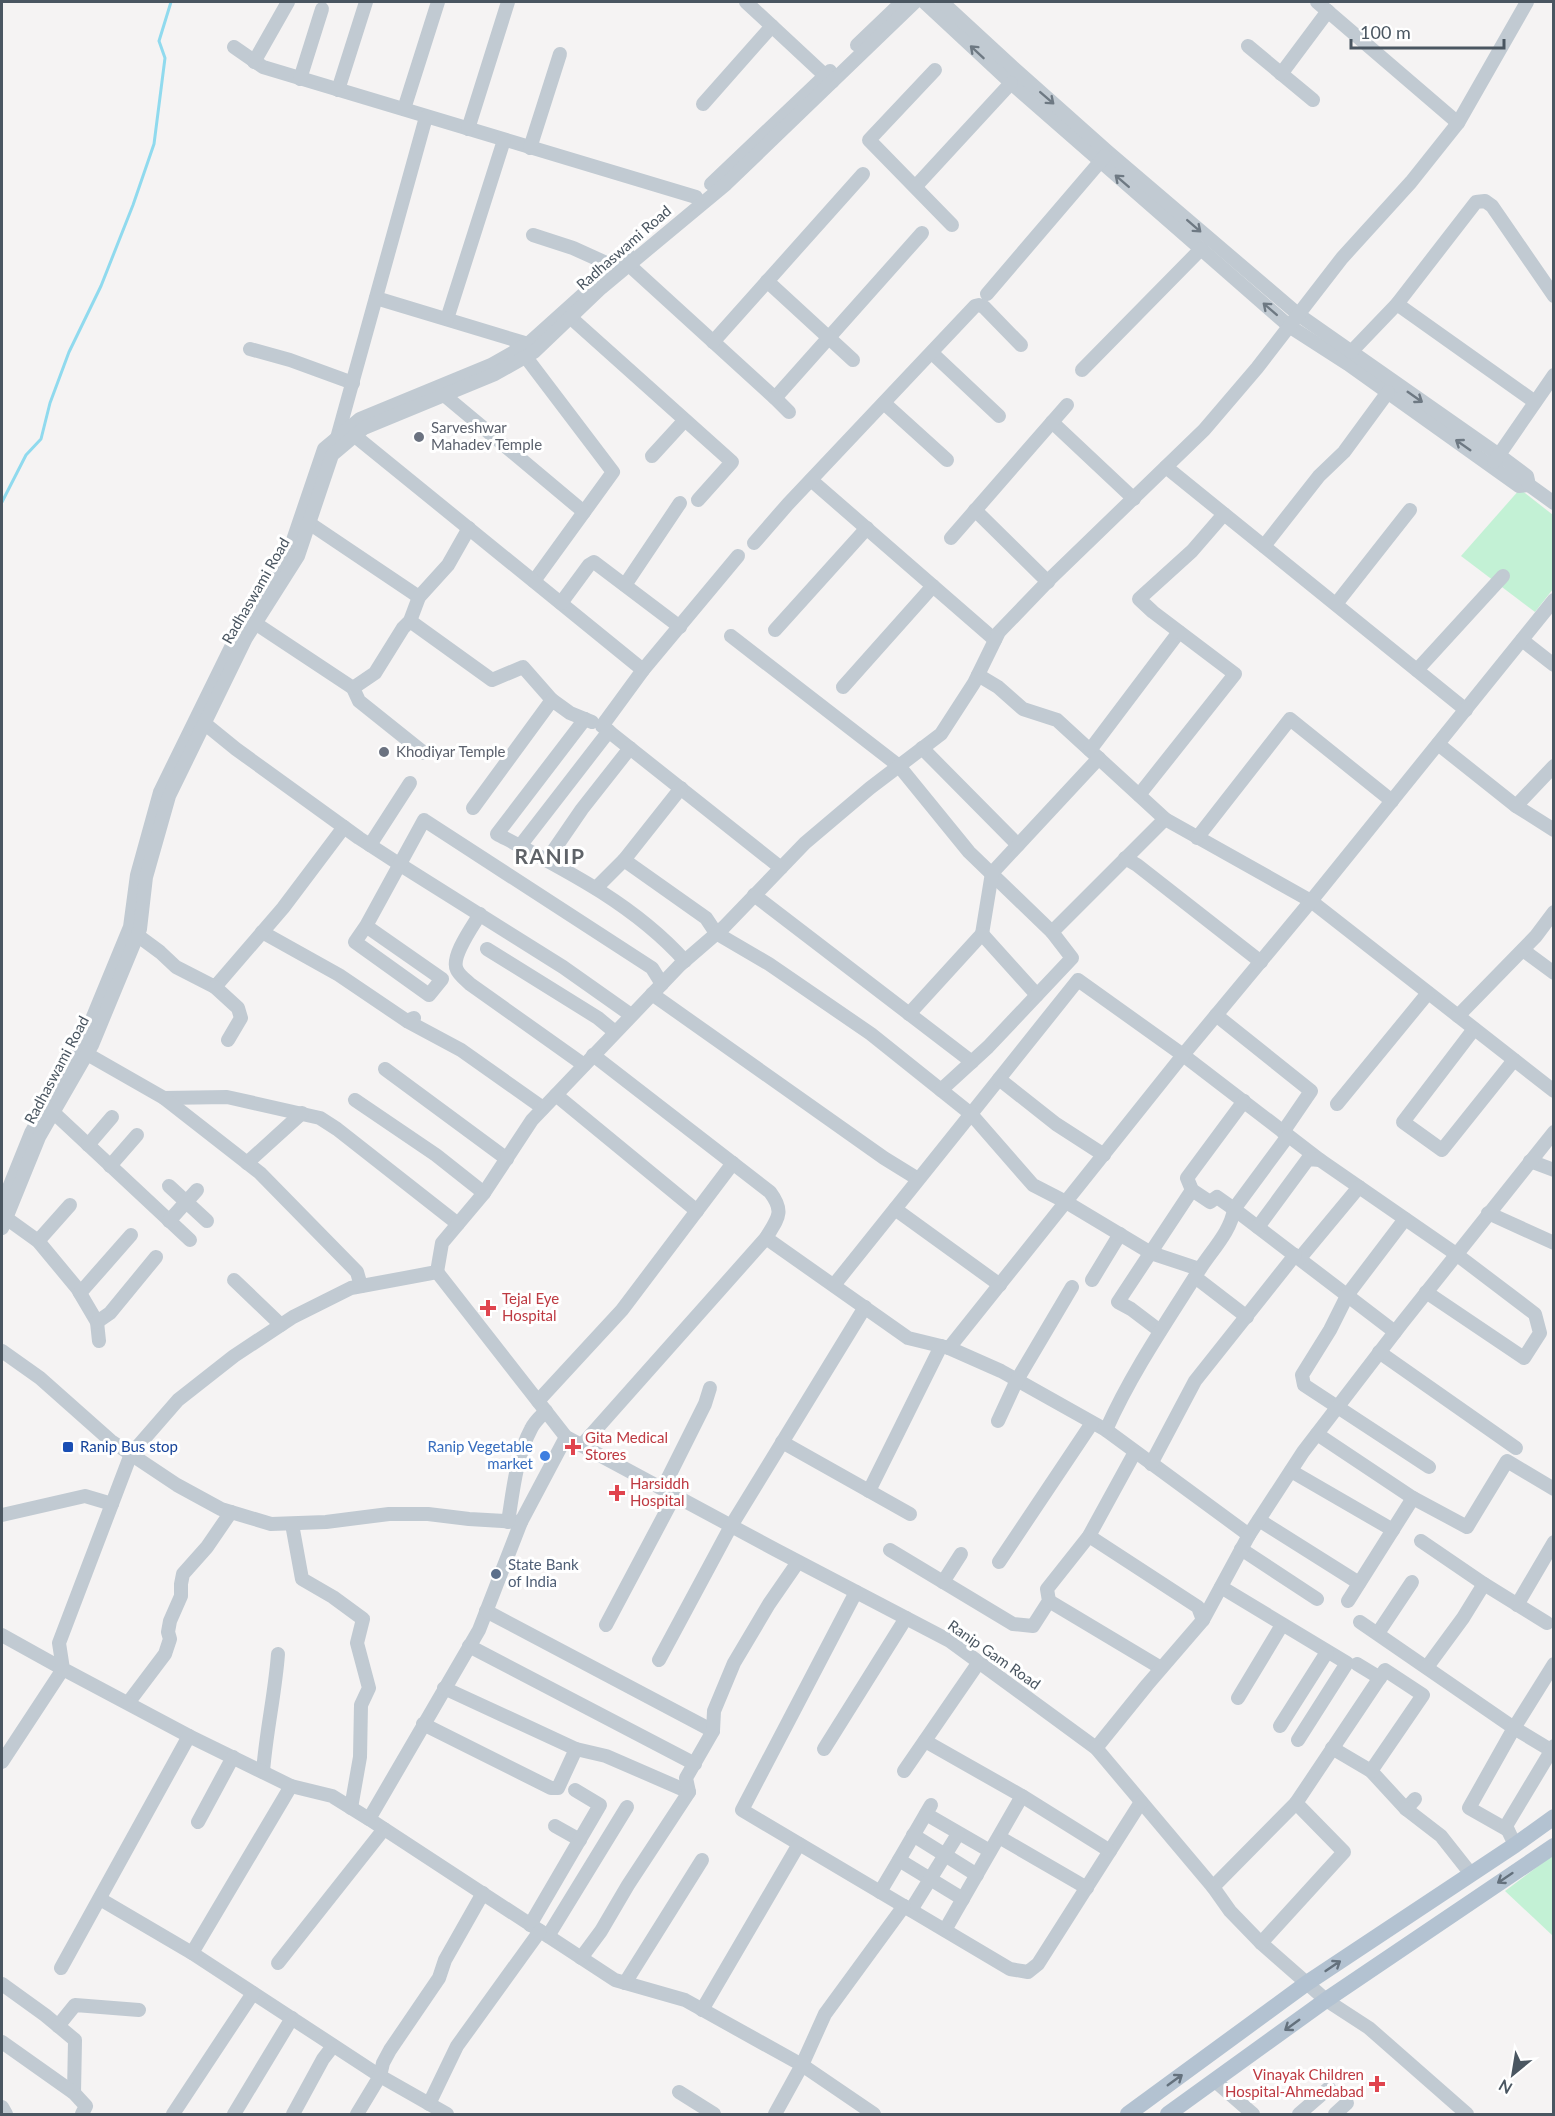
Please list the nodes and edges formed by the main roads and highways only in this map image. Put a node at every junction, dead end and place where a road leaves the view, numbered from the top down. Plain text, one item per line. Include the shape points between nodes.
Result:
1 (1554, 1817) edge
2 (1554, 1846) edge
3 (1128, 2115) edge
4 (1168, 2115) edge

3 -> 1 main road via 1306,1983
2 -> 4 main road via 1326,2000

